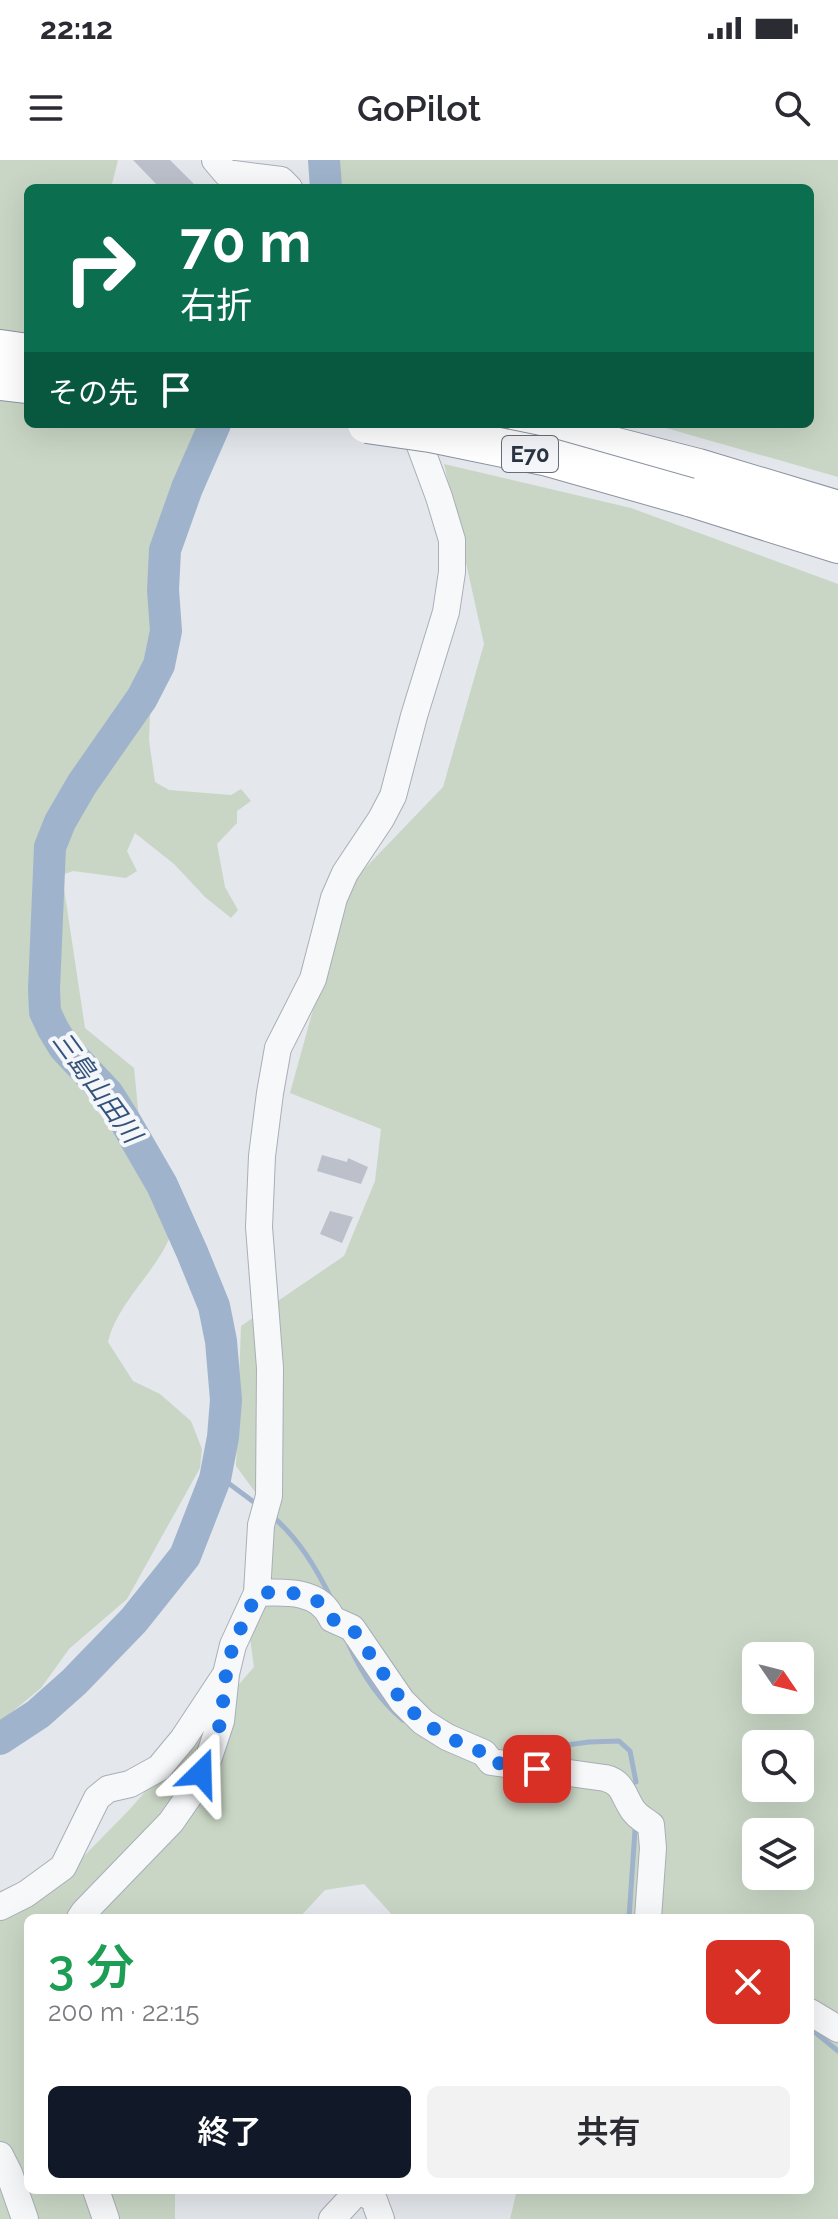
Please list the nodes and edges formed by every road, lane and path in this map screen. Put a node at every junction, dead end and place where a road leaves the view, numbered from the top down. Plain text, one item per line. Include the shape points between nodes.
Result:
1 (215, 160) edge
2 (285, 184) edge
3 (0, 349) edge
4 (24, 352) edge
5 (0, 381) edge
6 (24, 384) edge
7 (395, 428) edge
8 (413, 428) edge
9 (539, 428) edge
10 (694, 482) junction
11 (832, 507) edge
12 (838, 544) edge
13 (257, 1593) junction
14 (226, 1674) junction
15 (0, 1907) edge
16 (83, 1914) edge
17 (648, 1914) edge
18 (814, 2014) edge
19 (838, 2029) edge
20 (0, 2155) edge
21 (97, 2194) edge
22 (355, 2194) edge
23 (366, 2194) edge
24 (25, 2219) edge
25 (106, 2219) edge
26 (332, 2219) edge
27 (381, 2219) edge

1 - 2 street via 226,173
3 - 4 highway
5 - 6 highway
7 - 10 highway, E70, bridge
8 - 13 street via 452,540 452,572 446,612 393,796 345,873 313,979 278,1048 262,1156 259,1227 270,1368 269,1496 261,1525
9 - 10 highway, E70
10 - 11 highway, E70
10 - 12 highway, E70
13 - 14 street
13 - 17 street via 301,1593 352,1628 402,1701 447,1737 488,1758 613,1780 632,1810 651,1825
14 - 15 street via 159,1768 97,1798 63,1867
14 - 16 street via 221,1721 194,1789 171,1822
18 - 19 street
20 - 24 street
21 - 25 street
22 - 26 street
23 - 27 street

